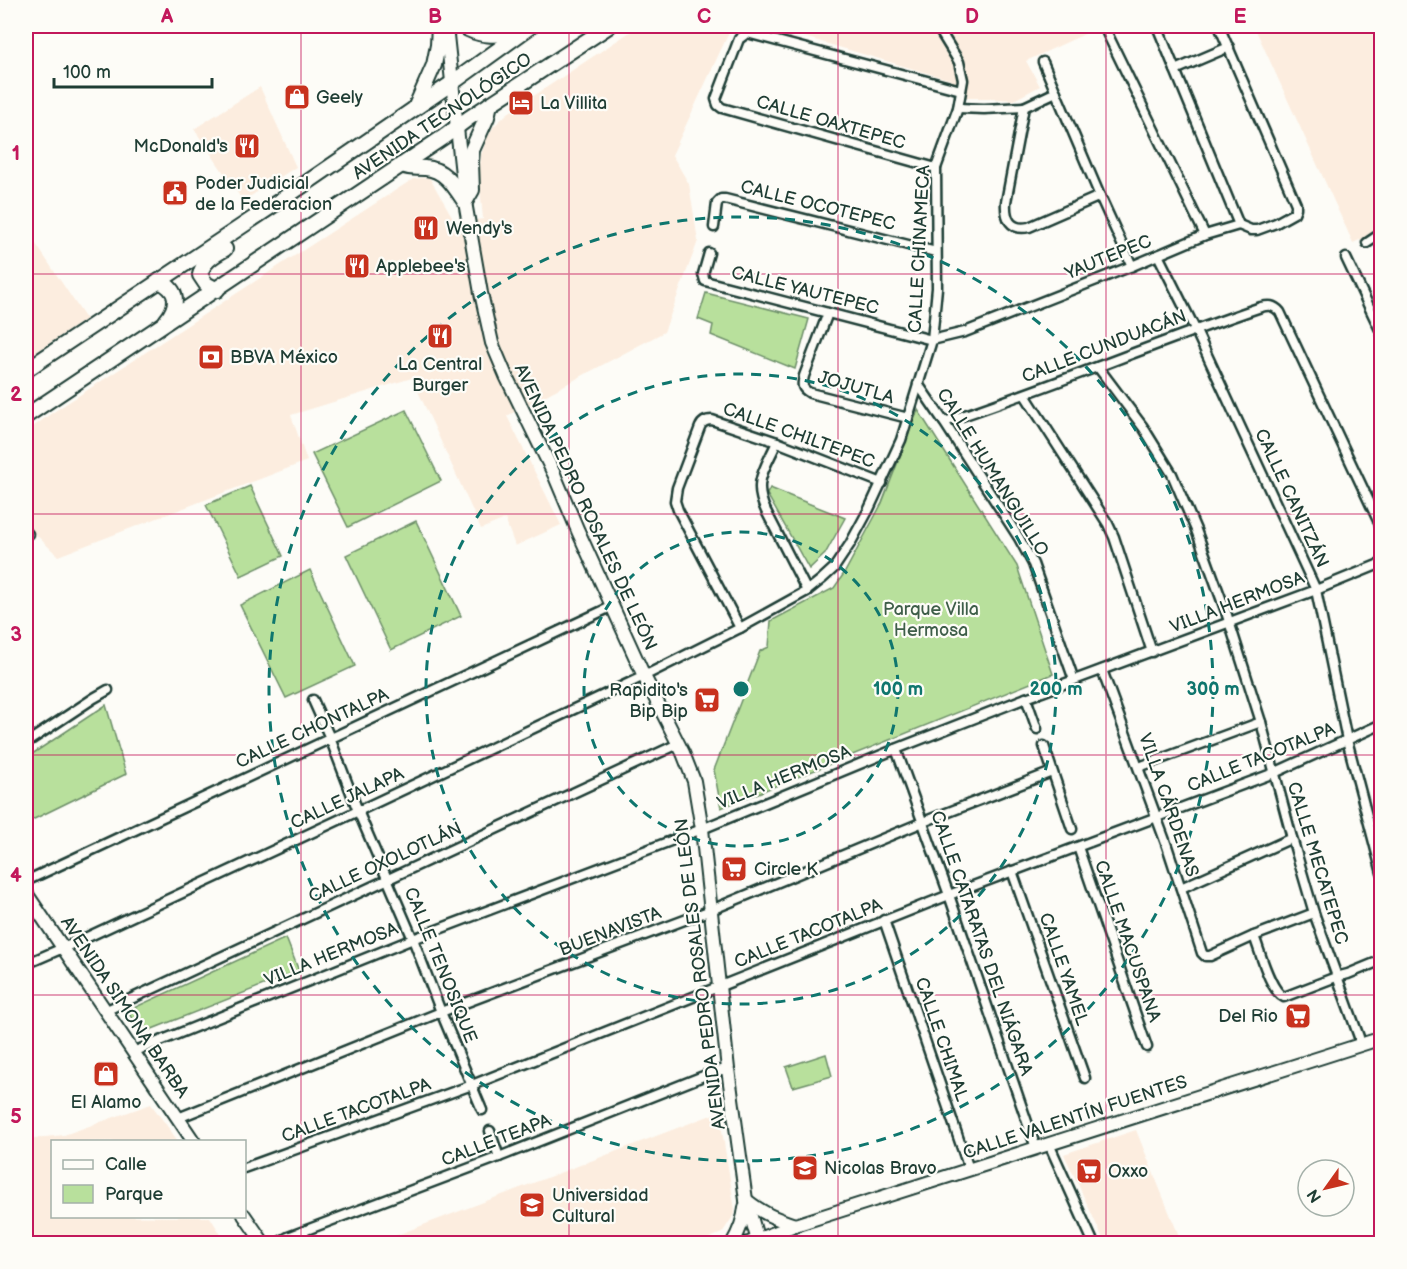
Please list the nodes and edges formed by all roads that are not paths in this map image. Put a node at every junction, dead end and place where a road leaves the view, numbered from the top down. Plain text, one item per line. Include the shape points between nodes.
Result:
1 (439, 26) edge
2 (446, 26) edge
3 (463, 26) edge
4 (609, 26) edge
5 (937, 26) edge
6 (1157, 26) edge
7 (1219, 26) edge
8 (526, 29) edge
9 (1107, 33) dead end
10 (1229, 47) junction
11 (1042, 62) dead end
12 (1175, 70) junction
13 (452, 83) junction
14 (961, 90) junction
15 (1056, 92) junction
16 (490, 104) junction
17 (416, 106) junction
18 (1024, 107) junction
19 (958, 108) junction
20 (457, 127) junction
21 (401, 165) junction
22 (936, 168) junction
23 (322, 172) junction
24 (1100, 196) junction
25 (465, 202) junction
26 (1239, 225) junction
27 (714, 227) dead end
28 (1382, 233) edge
29 (1205, 235) junction
30 (1367, 243) dead end
31 (936, 252) junction
32 (709, 253) dead end
33 (1158, 255) junction
34 (1346, 258) dead end
35 (1131, 266) junction
36 (159, 281) junction
37 (216, 290) junction
38 (828, 313) junction
39 (163, 325) junction
40 (1196, 329) junction
41 (1382, 334) edge
42 (932, 339) junction
43 (1098, 367) junction
44 (26, 370) edge
45 (918, 384) junction
46 (1025, 395) junction
47 (26, 416) edge
48 (908, 418) junction
49 (944, 422) junction
50 (777, 442) junction
51 (882, 483) junction
52 (1382, 529) edge
53 (1382, 563) edge
54 (1316, 590) junction
55 (807, 591) junction
56 (613, 606) junction
57 (1229, 622) junction
58 (740, 628) junction
59 (1152, 652) junction
60 (1102, 670) junction
61 (644, 676) junction
62 (1074, 680) junction
63 (108, 690) dead end
64 (1026, 698) junction
65 (313, 700) dead end
66 (1261, 722) junction
67 (1382, 724) edge
68 (1037, 729) dead end
69 (330, 738) junction
70 (1347, 740) junction
71 (26, 743) edge
72 (678, 744) junction
73 (1044, 746) dead end
74 (896, 749) junction
75 (1139, 767) junction
76 (1052, 772) junction
77 (1274, 773) junction
78 (358, 811) junction
79 (1156, 817) junction
80 (923, 822) junction
81 (702, 829) junction
82 (1072, 829) dead end
83 (1292, 838) junction
84 (1078, 847) junction
85 (1012, 871) junction
86 (1382, 873) edge
87 (388, 879) junction
88 (26, 881) edge
89 (1181, 888) junction
90 (26, 893) edge
91 (948, 895) junction
92 (711, 910) junction
93 (1314, 913) junction
94 (884, 920) junction
95 (1254, 936) junction
96 (413, 939) junction
97 (62, 947) junction
98 (1382, 960) edge
99 (26, 964) edge
100 (1336, 977) junction
101 (720, 987) junction
102 (105, 1011) junction
103 (441, 1012) junction
104 (1382, 1038) edge
105 (1359, 1045) junction
106 (1147, 1047) dead end
107 (133, 1052) junction
108 (728, 1069) junction
109 (1084, 1078) dead end
110 (472, 1085) junction
111 (482, 1110) dead end
112 (178, 1118) junction
113 (490, 1131) dead end
114 (193, 1140) edge
115 (1049, 1144) junction
116 (1036, 1148) junction
117 (499, 1157) junction
118 (246, 1167) edge
119 (969, 1169) junction
120 (746, 1200) junction
121 (246, 1218) edge
122 (791, 1226) junction
123 (754, 1242) edge
124 (264, 1244) edge
125 (276, 1244) edge
126 (732, 1244) edge
127 (773, 1244) edge
128 (1095, 1244) edge

1 - 17 main road via 434,65
2 - 13 main road, AVENIDA PEDRO ROSALES DE LEÓN
3 - 8 main road via 494,35
4 - 16 main road, AVENIDA TECNOLÓGICO
5 - 14 street, CALLE CHINAMECA via 959,62
6 - 12 street
7 - 10 street
8 - 13 main road, AVENIDA TECNOLÓGICO
9 - 29 street
10 - 12 street
10 - 26 street, YAUTEPEC via 1296,204 1291,215 1276,223 1257,230
11 - 15 street
12 - 26 street
13 - 17 main road, AVENIDA TECNOLÓGICO
13 - 20 main road, AVENIDA PEDRO ROSALES DE LEÓN
14 - 19 street, CALLE CHINAMECA
14 - 22 street, CALLE OAXTEPEC via 747,33 739,39 716,99 722,108
15 - 18 street
15 - 24 street
16 - 20 main road, AVENIDA TECNOLÓGICO
16 - 25 main road via 472,150 472,190
17 - 23 main road, AVENIDA TECNOLÓGICO
18 - 19 street
18 - 24 street via 1006,202 1010,223 1029,227
19 - 22 street, CALLE CHINAMECA
20 - 21 main road, AVENIDA TECNOLÓGICO
20 - 25 main road, AVENIDA PEDRO ROSALES DE LEÓN
21 - 25 main road via 439,171
21 - 37 main road, AVENIDA TECNOLÓGICO
22 - 31 street, CALLE CHINAMECA
23 - 36 main road, AVENIDA TECNOLÓGICO
23 - 37 main road via 299,199 207,260 200,275
24 - 35 street
25 - 56 main road, AVENIDA PEDRO ROSALES DE LEÓN via 492,344
26 - 29 street, YAUTEPEC
27 - 31 street, CALLE OCOTEPEC via 717,203 725,199
28 - 30 street
29 - 33 street, YAUTEPEC
31 - 42 street, CALLE CHINAMECA
32 - 38 street, CALLE YAUTEPEC via 705,281
33 - 35 street, YAUTEPEC
33 - 40 street, CALLE CANITZÁN
34 - 41 street
35 - 42 street, YAUTEPEC via 965,332
36 - 39 main road via 166,284 176,301
36 - 44 main road, AVENIDA TECNOLÓGICO
37 - 39 main road, AVENIDA TECNOLÓGICO
38 - 42 street, CALLE YAUTEPEC
38 - 48 street, JOJUTLA via 803,388
39 - 47 main road, AVENIDA TECNOLÓGICO
40 - 43 street, CALLE CUNDUACÁN
40 - 52 street, CALLE CUNDUACÁN via 1261,307 1272,306 1280,312
40 - 54 street, CALLE CANITZÁN
42 - 45 street, CALLE CHINAMECA
43 - 46 street, CALLE CUNDUACÁN
43 - 57 street, CALLE MECATEPEC via 1172,474
45 - 48 street, CALLE CHINAMECA
45 - 49 street, CALLE HUMANGUILLO
46 - 49 street, CALLE CUNDUACÁN
46 - 59 street via 1108,524
48 - 51 street, CALLE CHINAMECA
49 - 62 street, CALLE HUMANGUILLO via 1033,564
50 - 51 street, CALLE CHILTEPEC
50 - 55 street via 759,481 761,501
50 - 58 street, CALLE CHILTEPEC via 705,421 675,494 678,510
51 - 55 street, CALLE CHINAMECA via 834,568
53 - 54 street, VILLA HERMOSA
54 - 57 street, VILLA HERMOSA
54 - 70 street, CALLE CANITZÁN
55 - 58 street, CALLE CHINAMECA
56 - 61 main road, AVENIDA PEDRO ROSALES DE LEÓN
56 - 69 street, CALLE CHONTALPA
57 - 59 street, VILLA HERMOSA
57 - 66 street, CALLE MECATEPEC
58 - 61 street, CALLE CHINAMECA
59 - 60 street, VILLA HERMOSA
60 - 62 street, VILLA HERMOSA
60 - 75 street, VILLA CÁRDENAS
61 - 72 main road, AVENIDA PEDRO ROSALES DE LEÓN
61 - 78 street, CALLE JALAPA
62 - 64 street, VILLA HERMOSA
63 - 71 street
64 - 68 street
64 - 74 street, VILLA HERMOSA
65 - 69 street, CALLE TENOSIQUE
66 - 75 street
66 - 77 street, CALLE MECATEPEC
67 - 70 street, CALLE TACOTALPA
69 - 78 street, CALLE TENOSIQUE
69 - 88 street, CALLE CHONTALPA
70 - 77 street, CALLE TACOTALPA
70 - 86 street, CALLE CANITZÁN
72 - 81 main road, AVENIDA PEDRO ROSALES DE LEÓN via 694,781
72 - 87 street, CALLE OXOLOTLÁN
73 - 76 street
74 - 80 street, CALLE CATARATAS DEL NIÁGARA
74 - 81 street, VILLA HERMOSA
75 - 79 street, VILLA CÁRDENAS
76 - 80 street, BUENAVISTA
76 - 82 street
77 - 79 street, CALLE TACOTALPA
77 - 83 street, CALLE MECATEPEC
78 - 87 street, CALLE TENOSIQUE
78 - 97 street, CALLE JALAPA
79 - 84 street, CALLE TACOTALPA
79 - 89 street, VILLA CÁRDENAS
80 - 91 street, CALLE CATARATAS DEL NIÁGARA
80 - 92 street, BUENAVISTA
81 - 92 main road, AVENIDA PEDRO ROSALES DE LEÓN
81 - 96 street, VILLA HERMOSA
83 - 89 street
83 - 93 street, CALLE MECATEPEC
84 - 85 street, CALLE TACOTALPA
84 - 106 street, CALLE MACUSPANA
85 - 91 street, CALLE TACOTALPA
85 - 109 street, CALLE YAMEL
87 - 96 street, CALLE TENOSIQUE
87 - 102 street, CALLE OXOLOTLÁN
89 - 95 street, VILLA CÁRDENAS via 1205,956
90 - 97 main road, AVENIDA SIMONA BARBA
91 - 94 street, CALLE TACOTALPA
91 - 116 street, CALLE CATARATAS DEL NIÁGARA
92 - 101 main road, AVENIDA PEDRO ROSALES DE LEÓN
92 - 103 street, BUENAVISTA
93 - 95 street
93 - 100 street, CALLE MECATEPEC
94 - 101 street, CALLE TACOTALPA
94 - 119 street, CALLE CHIMAL
95 - 100 street via 1272,984 1282,997
96 - 103 street, CALLE TENOSIQUE
96 - 107 street, VILLA HERMOSA
97 - 99 street, CALLE JALAPA
97 - 102 main road, AVENIDA SIMONA BARBA
98 - 100 street
100 - 105 street, CALLE MECATEPEC
101 - 108 main road, AVENIDA PEDRO ROSALES DE LEÓN
101 - 110 street, CALLE TACOTALPA
102 - 107 main road, AVENIDA SIMONA BARBA
103 - 110 street, CALLE TENOSIQUE
103 - 112 street, BUENAVISTA
104 - 105 main road, CALLE VALENTÍN FUENTES
105 - 115 main road, CALLE VALENTÍN FUENTES
107 - 112 main road, AVENIDA SIMONA BARBA
108 - 117 street, CALLE TEAPA
108 - 120 main road, AVENIDA PEDRO ROSALES DE LEÓN
110 - 111 street, CALLE TENOSIQUE
110 - 118 street, CALLE TACOTALPA
112 - 114 main road, AVENIDA SIMONA BARBA
113 - 117 street
115 - 116 main road, CALLE VALENTÍN FUENTES
115 - 128 street
116 - 119 main road, CALLE VALENTÍN FUENTES
117 - 125 street, CALLE TEAPA
119 - 122 main road, CALLE VALENTÍN FUENTES
120 - 122 main road
120 - 123 main road, AVENIDA PEDRO ROSALES DE LEÓN
120 - 126 main road via 745,1217
121 - 124 main road
122 - 123 main road, CALLE VALENTÍN FUENTES
122 - 127 main road

